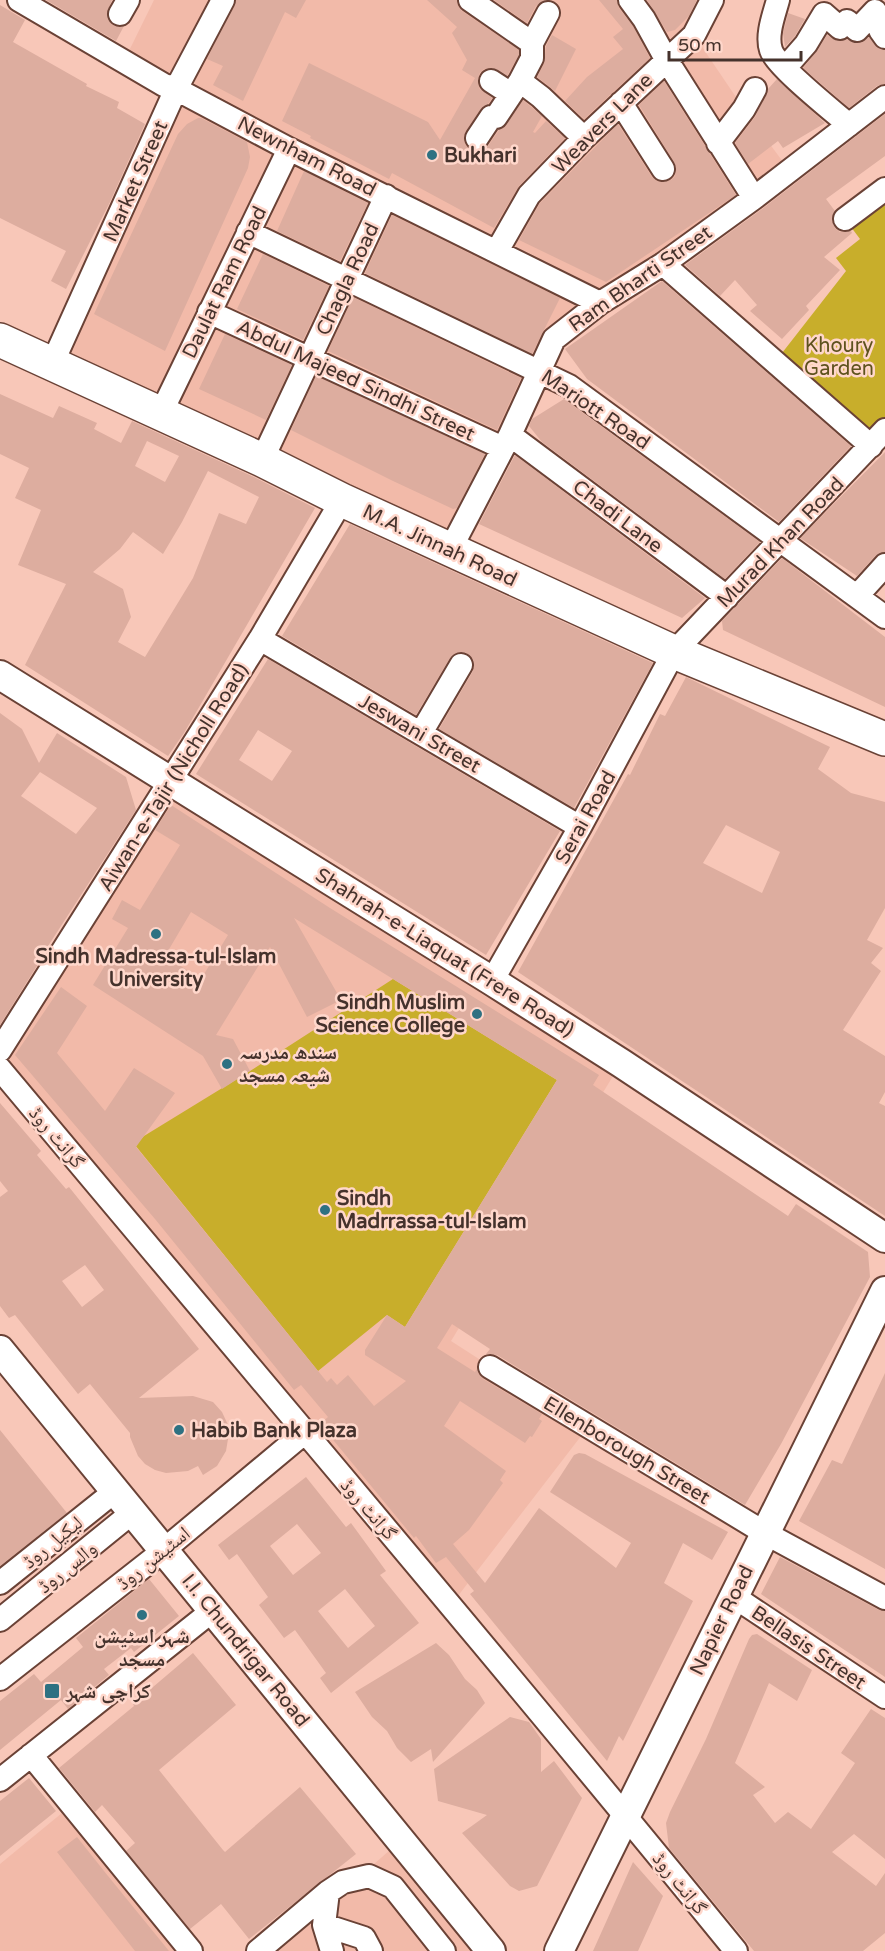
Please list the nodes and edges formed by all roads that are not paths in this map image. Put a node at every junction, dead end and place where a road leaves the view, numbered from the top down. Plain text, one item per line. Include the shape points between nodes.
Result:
1 (19, 0) edge
2 (223, 0) edge
3 (470, 0) edge
4 (630, 0) edge
5 (712, 0) edge
6 (778, 0) edge
7 (498, 8) edge
8 (548, 13) dead end
9 (885, 37) edge
10 (532, 43) junction
11 (666, 59) junction
12 (784, 68) junction
13 (491, 81) dead end
14 (515, 88) junction
15 (176, 89) junction
16 (755, 89) dead end
17 (885, 97) edge
18 (621, 102) junction
19 (849, 124) junction
20 (477, 138) dead end
21 (584, 138) junction
22 (718, 142) junction
23 (288, 149) junction
24 (663, 169) dead end
25 (885, 189) edge
26 (386, 196) junction
27 (754, 198) junction
28 (845, 219) dead end
29 (248, 232) junction
30 (497, 251) junction
31 (663, 264) junction
32 (347, 279) junction
33 (600, 303) junction
34 (209, 312) junction
35 (0, 340) edge
36 (310, 358) junction
37 (52, 364) junction
38 (539, 370) junction
39 (160, 415) junction
40 (878, 438) edge
41 (506, 442) junction
42 (262, 460) junction
43 (342, 500) junction
44 (782, 541) junction
45 (450, 550) junction
46 (885, 565) edge
47 (857, 596) junction
48 (727, 597) junction
49 (885, 617) edge
50 (260, 639) junction
51 (674, 652) junction
52 (461, 664) dead end
53 (0, 675) edge
54 (421, 733) junction
55 (885, 740) edge
56 (172, 780) junction
57 (580, 827) junction
58 (492, 981) junction
59 (0, 1050) edge
60 (0, 1069) edge
61 (885, 1238) edge
62 (885, 1291) edge
63 (0, 1350) edge
64 (490, 1367) dead end
65 (0, 1372) edge
66 (304, 1433) junction
67 (120, 1511) junction
68 (765, 1533) junction
69 (158, 1554) junction
70 (0, 1583) edge
71 (733, 1596) junction
72 (885, 1598) edge
73 (202, 1619) junction
74 (0, 1620) edge
75 (0, 1679) edge
76 (885, 1697) edge
77 (31, 1755) junction
78 (0, 1780) edge
79 (625, 1815) junction
80 (328, 1892) junction
81 (324, 1925) junction
82 (191, 1951) edge
83 (258, 1951) edge
84 (332, 1951) edge
85 (371, 1951) edge
86 (444, 1951) edge
87 (472, 1951) edge
88 (491, 1951) edge
89 (559, 1951) edge
90 (736, 1951) edge

1 - 15 street, Newnham Road
2 - 15 street, Market Street
3 - 7 street
4 - 11 street
5 - 11 street, Weavers Lane via 694,35
6 - 12 street via 769,37 771,52
7 - 10 street
8 - 10 street
9 - 12 street via 880,30 885,24 875,11 857,30 847,21 840,28 824,14 806,44
10 - 14 street via 532,58
11 - 18 street, Weavers Lane
11 - 22 street
12 - 19 street
13 - 14 street
14 - 20 street
14 - 21 street via 541,97
15 - 23 street, Newnham Road
15 - 37 street, Market Street
16 - 22 street via 744,110
17 - 19 street, Ram Bharti Street
18 - 21 street, Weavers Lane
18 - 24 street
19 - 27 street, Ram Bharti Street
21 - 30 street, Weavers Lane via 529,195
22 - 27 street
23 - 26 street, Newnham Road
23 - 29 street, Daulat Ram Road
25 - 28 street
26 - 30 street, Newnham Road
26 - 32 street, Chagla Road
27 - 31 street, Ram Bharti Street
29 - 32 street, Mariott Road
29 - 34 street, Daulat Ram Road
30 - 33 street, Newnham Road
31 - 33 street, Ram Bharti Street
31 - 40 street
32 - 36 street, Chagla Road
32 - 38 street, Mariott Road
33 - 38 street, Ram Bharti Street via 554,339
34 - 36 street, Abdul Majeed Sindhi Street
34 - 39 street, Daulat Ram Road
35 - 37 highway, M.A. Jinnah Road
36 - 41 street, Abdul Majeed Sindhi Street
36 - 42 street, Chagla Road
37 - 39 highway, M.A. Jinnah Road
38 - 41 street, Ram Bharti Street
38 - 44 street, Mariott Road via 570,386
39 - 42 highway, M.A. Jinnah Road
40 - 44 street, Murad Khan Road
41 - 45 street, Ram Bharti Street
41 - 48 street, Chadi Lane
42 - 43 highway, M.A. Jinnah Road
43 - 45 highway, M.A. Jinnah Road
43 - 50 street, Aiwan-e-Tajir (Nicholl Road)
44 - 47 street, Mariott Road
44 - 48 street, Murad Khan Road
45 - 51 highway, M.A. Jinnah Road
46 - 47 street
47 - 49 street, Mariott Road
48 - 51 street, Murad Khan Road
50 - 54 street, Jeswani Street
50 - 56 street, Aiwan-e-Tajir (Nicholl Road)
51 - 55 highway, M.A. Jinnah Road
51 - 57 street, Serai Road
52 - 54 street
53 - 56 main road, Shahrah-e-Liaquat (Frere Road)
54 - 57 street, Jeswani Street
56 - 58 main road, Shahrah-e-Liaquat (Frere Road)
56 - 59 street, Aiwan-e-Tajir (Nicholl Road)
57 - 58 street, Serai Road
58 - 61 main road, Shahrah-e-Liaquat (Frere Road)
60 - 66 street, گرانٹ روڈ
62 - 68 main road, Napier Road
63 - 67 main road, I.I. Chundrigar Road
64 - 68 street, Ellenborough Street
65 - 67 main road, I.I. Chundrigar Road
66 - 69 street, اسٹیشن روڈ
66 - 79 street, گرانٹ روڈ
67 - 69 main road, I.I. Chundrigar Road
67 - 70 street, لیکیل روڈ
67 - 74 street, والس روڈ via 90,1548
68 - 71 main road, Napier Road
68 - 72 street, Ellenborough Street
69 - 73 main road, I.I. Chundrigar Road
69 - 75 street, اسٹیشن روڈ
69 - 88 main road, I.I. Chundrigar Road
71 - 76 street, Bellasis Street
71 - 79 main road, Napier Road
73 - 77 street
73 - 87 main road, I.I. Chundrigar Road
77 - 78 street
77 - 82 street
79 - 89 main road, Napier Road
79 - 90 street, گرانٹ روڈ
80 - 81 street
80 - 83 street
80 - 86 street via 344,1882 369,1876 393,1887
81 - 84 street
81 - 85 street via 364,1938

